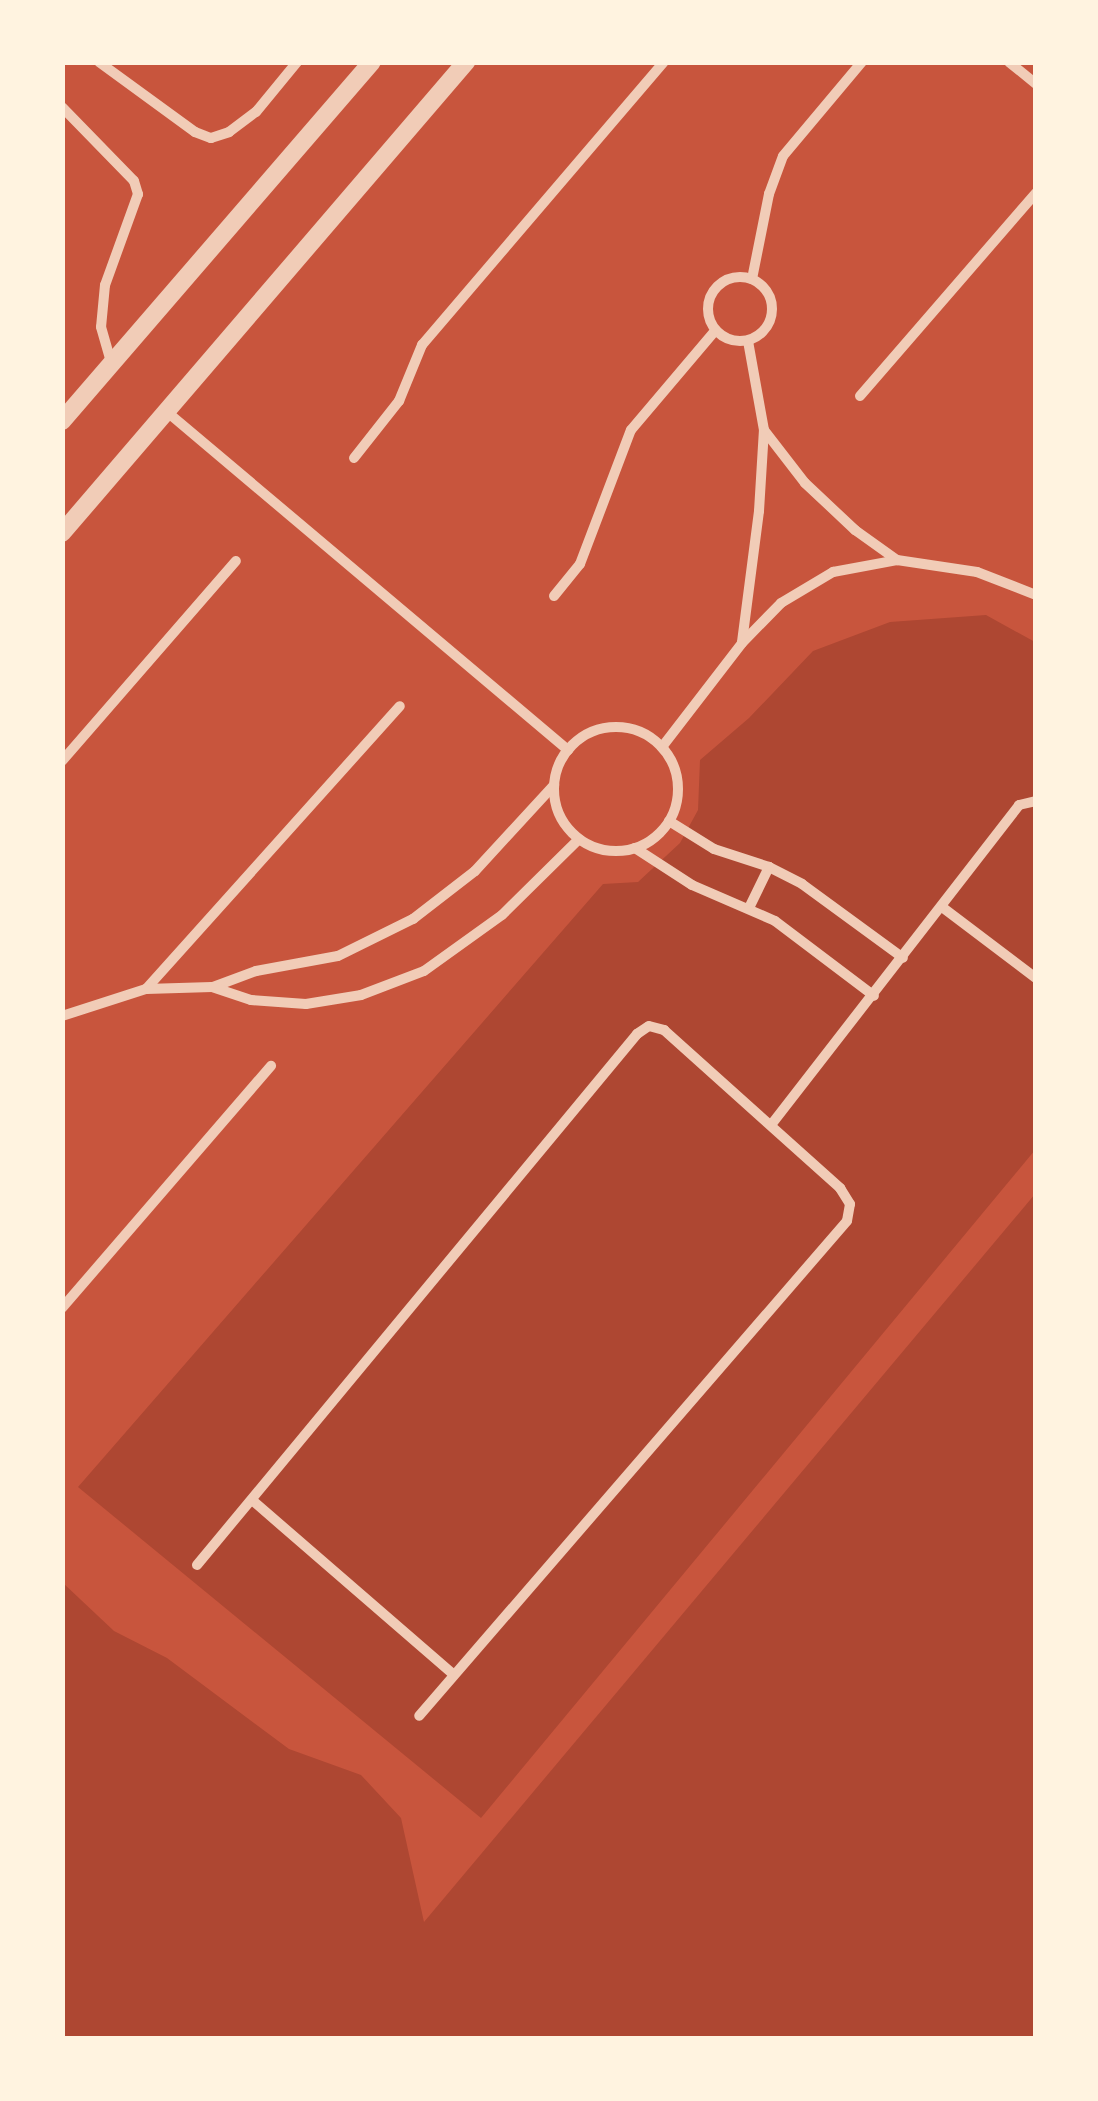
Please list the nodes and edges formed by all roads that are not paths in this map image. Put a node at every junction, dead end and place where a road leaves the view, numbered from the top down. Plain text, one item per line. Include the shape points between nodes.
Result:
1 (297, 62) edge
2 (372, 62) edge
3 (466, 62) edge
4 (664, 62) edge
5 (862, 62) edge
6 (1009, 62) edge
7 (104, 64) edge
8 (1036, 84) edge
9 (63, 107) edge
10 (1036, 193) edge
11 (752, 279) junction
12 (715, 331) junction
13 (748, 341) junction
14 (111, 363) junction
15 (860, 396) dead end
16 (166, 410) junction
17 (62, 421) edge
18 (764, 430) junction
19 (354, 458) dead end
20 (62, 533) edge
21 (897, 560) junction
22 (236, 561) dead end
23 (1036, 594) edge
24 (554, 596) dead end
25 (742, 643) junction
26 (400, 706) dead end
27 (662, 747) junction
28 (568, 750) junction
29 (62, 762) edge
30 (554, 785) junction
31 (1036, 801) edge
32 (669, 821) junction
33 (579, 839) junction
34 (635, 848) junction
35 (769, 866) junction
36 (750, 908) junction
37 (942, 908) junction
38 (903, 958) junction
39 (1036, 978) edge
40 (212, 988) junction
41 (146, 989) junction
42 (874, 996) junction
43 (62, 1016) edge
44 (270, 1066) dead end
45 (771, 1125) junction
46 (62, 1308) edge
47 (252, 1500) junction
48 (197, 1565) dead end
49 (454, 1675) junction
50 (418, 1716) dead end

1 - 7 street via 256,112 211,138
2 - 14 street
3 - 16 street
4 - 19 street via 422,346 399,401
5 - 11 street via 784,156
6 - 8 street
9 - 14 street via 126,172 138,194 106,285 101,327
10 - 15 street
11 - 12 street via 728,278 710,295
11 - 13 street via 764,286 772,312 760,335
12 - 13 street via 730,341
12 - 24 street via 632,430 580,564
13 - 18 street
14 - 17 street
16 - 20 street
16 - 28 street
18 - 21 street via 805,483
18 - 25 street
21 - 23 street via 977,572
21 - 25 street via 833,572 781,603
22 - 29 street
25 - 27 street
26 - 41 street
27 - 28 street via 633,728 615,726
27 - 32 street via 677,775
28 - 30 street
30 - 33 street via 560,815
30 - 40 street via 476,872 413,919 338,956 256,971
31 - 37 street via 1018,805
32 - 34 street
32 - 35 street via 714,849
33 - 34 street via 596,848
33 - 40 street via 502,915 424,970 362,995 306,1004 251,1000
34 - 36 street via 692,885
35 - 36 street
35 - 38 street
36 - 42 street
37 - 38 street
37 - 39 street
38 - 42 street
40 - 41 street
41 - 43 street
42 - 45 street
44 - 46 street
45 - 47 street via 664,1030 650,1026 637,1034
45 - 49 street via 840,1188 850,1204 847,1221
47 - 48 street
47 - 49 street
49 - 50 street

